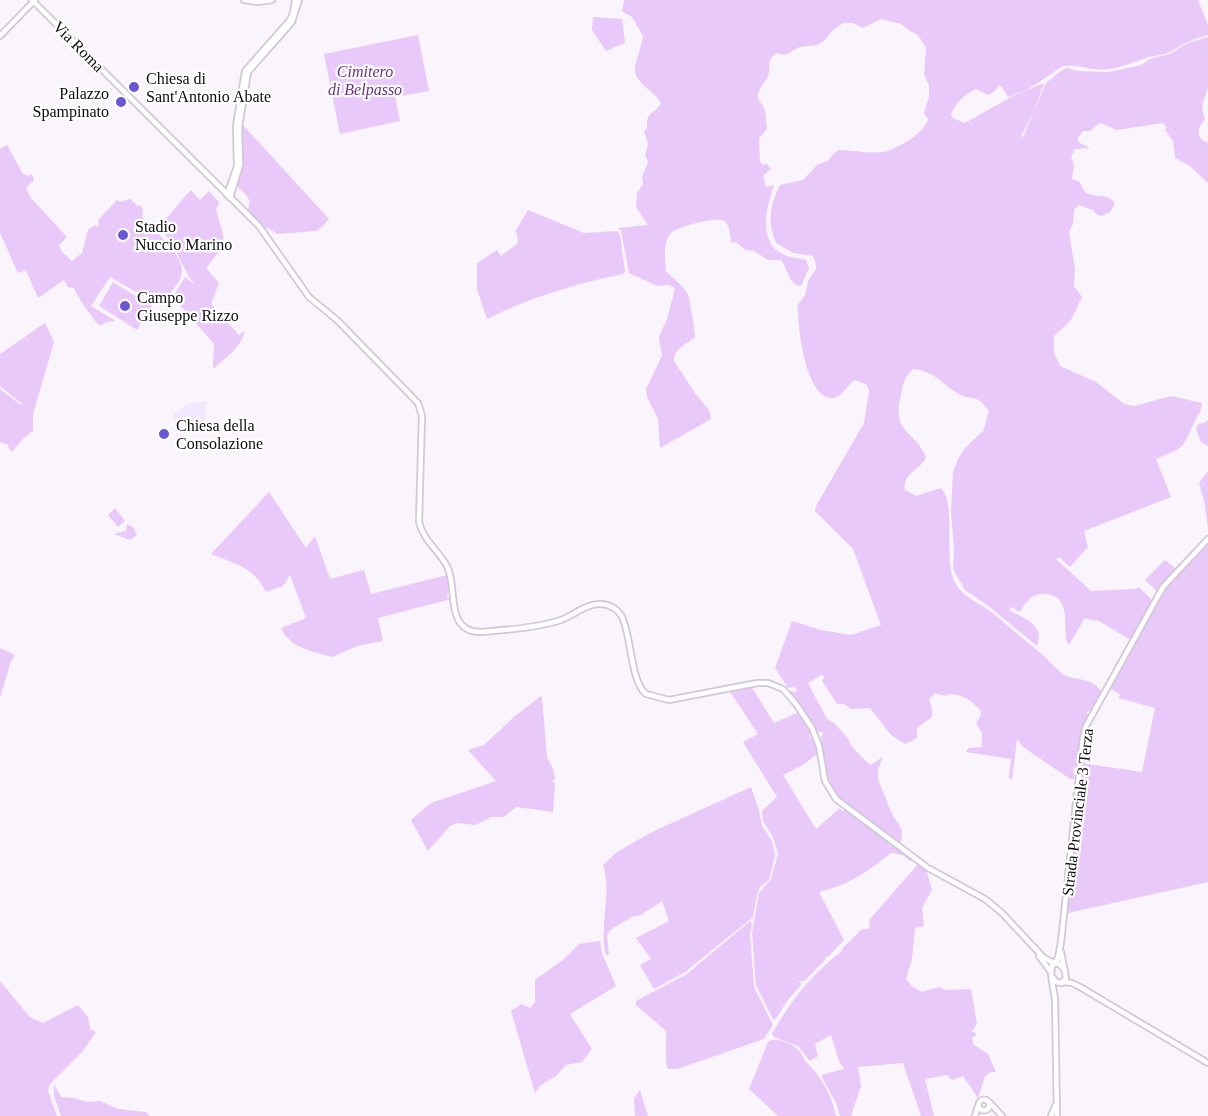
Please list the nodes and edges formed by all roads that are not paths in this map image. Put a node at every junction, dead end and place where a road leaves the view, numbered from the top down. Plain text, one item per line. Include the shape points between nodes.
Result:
1 (33, 0) edge
2 (244, 0) edge
3 (272, 0) edge
4 (296, 1) edge
5 (0, 36) edge
6 (229, 196) junction
7 (1208, 539) edge
8 (1022, 935) junction
9 (1061, 942) junction
10 (1054, 963) junction
11 (1065, 971) junction
12 (1051, 974) junction
13 (1063, 982) junction
14 (1080, 987) junction
15 (1055, 999) junction
16 (1208, 1063) edge
17 (1057, 1100) junction
18 (988, 1102) junction
19 (979, 1103) junction
20 (985, 1111) junction
21 (976, 1116) edge
22 (1001, 1116) edge
23 (1051, 1116) edge
24 (1057, 1116) edge

1 - 5 main road
1 - 6 main road, Via Roma
2 - 3 main road
4 - 6 main road via 292,22 248,72 239,127 240,165
6 - 8 main road, Via Roma via 269,238 305,292 420,406 419,522 423,534 447,566 456,614 463,626 480,632 550,623 603,604 622,618 639,683 646,694 669,700 746,684 768,683 778,687 791,697 809,723 819,746 825,781 836,799 928,868 985,899
7 - 9 main road, Strada Provinciale 3 Terza via 1163,587 1086,726
8 - 10 main road
8 - 12 main road
9 - 10 main road
9 - 11 main road
10 - 11 main road
10 - 12 main road
11 - 13 main road
11 - 14 main road
12 - 13 main road via 1056,982
12 - 15 main road
13 - 14 main road
13 - 15 main road
14 - 16 main road
15 - 17 main road
17 - 23 main road
17 - 24 main road
18 - 19 main road
18 - 20 main road via 990,1107
18 - 22 main road
19 - 20 main road
19 - 21 main road
20 - 21 main road
20 - 22 main road

